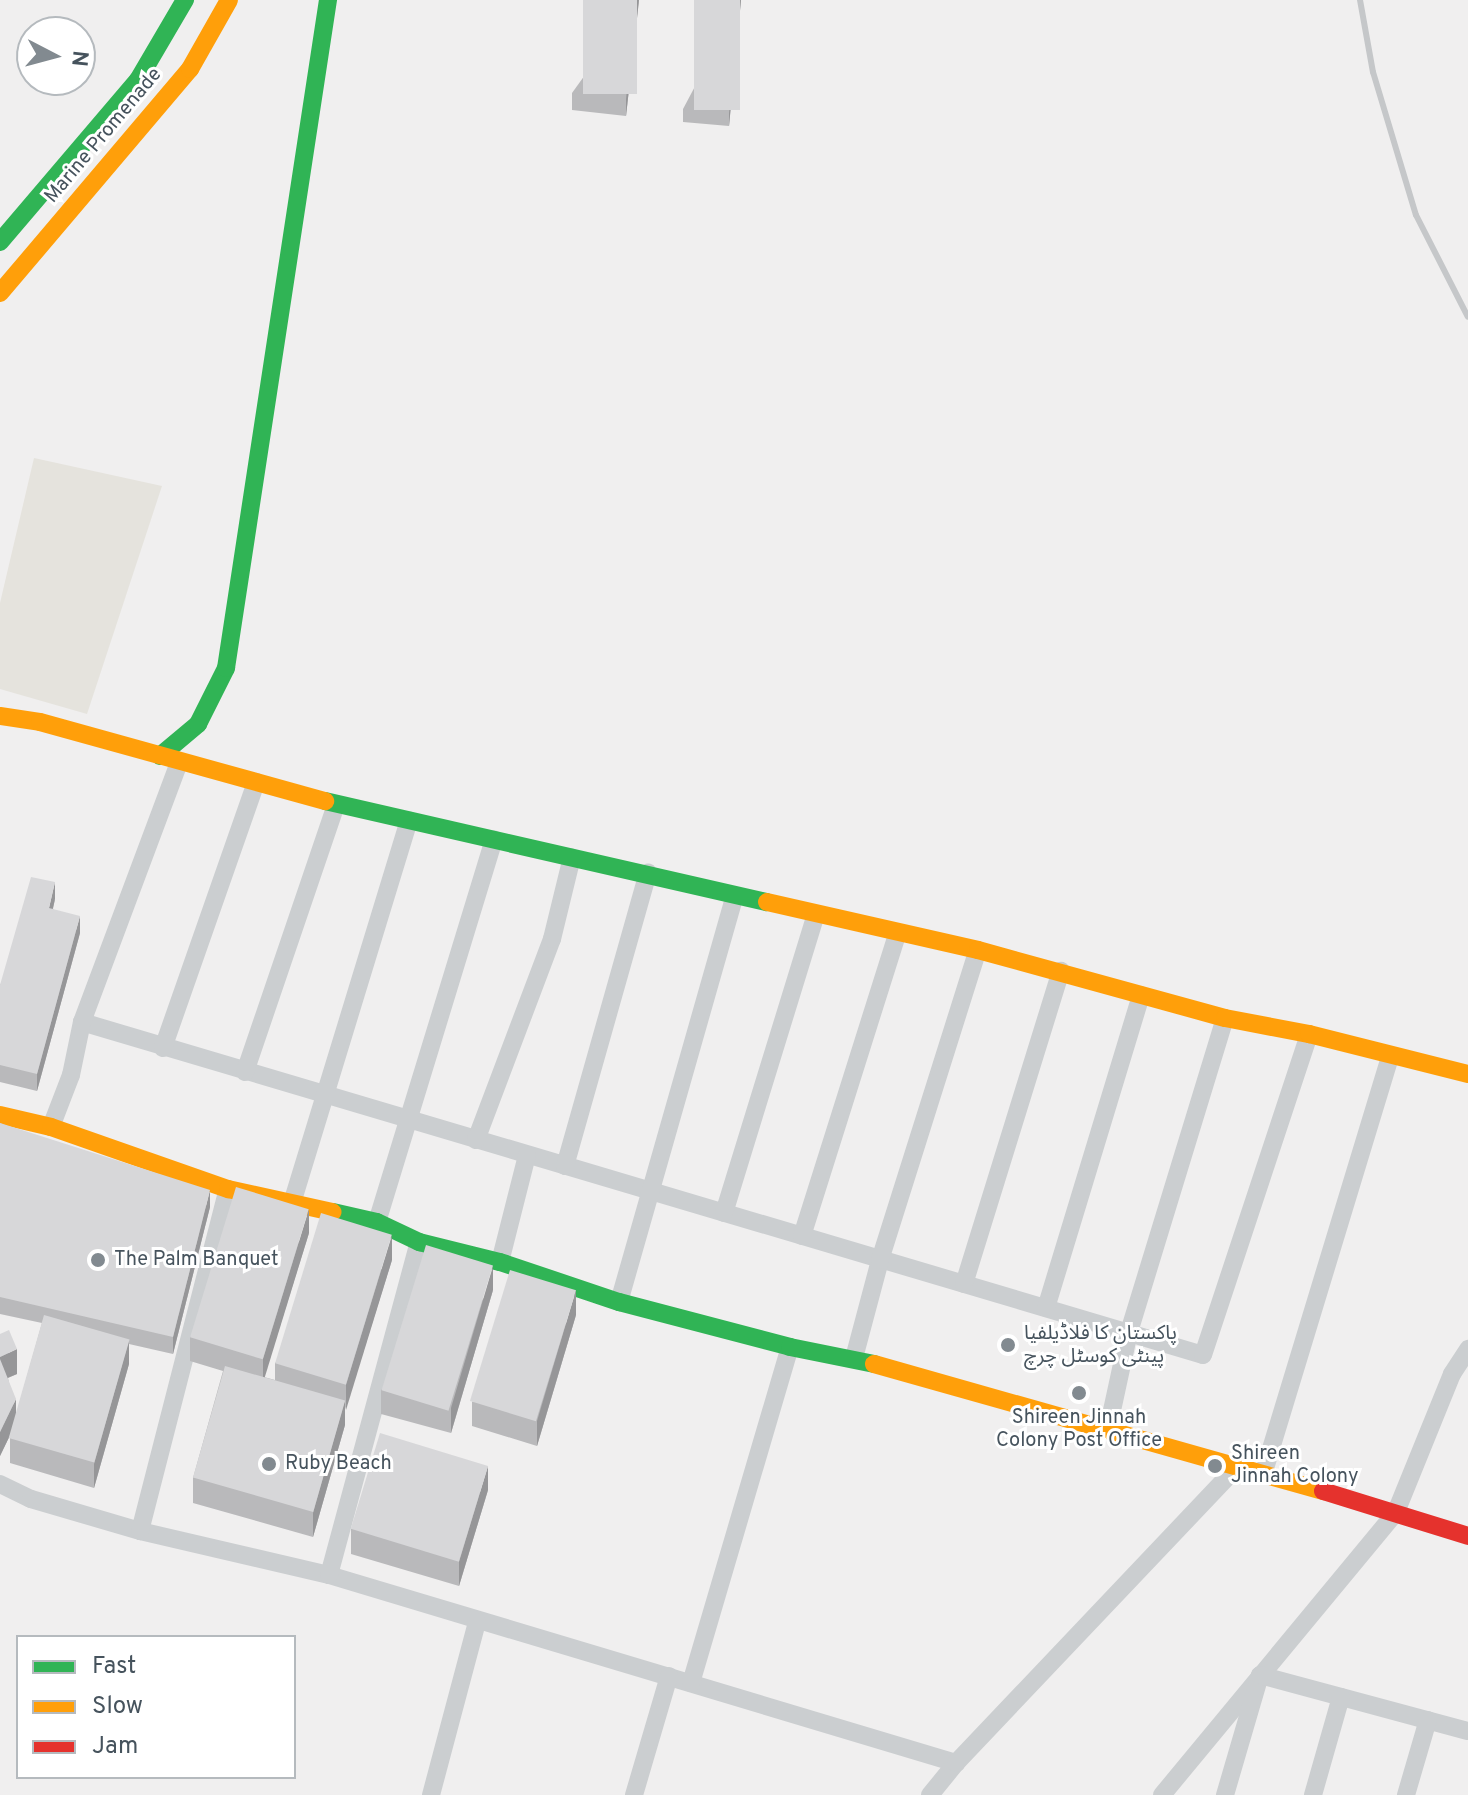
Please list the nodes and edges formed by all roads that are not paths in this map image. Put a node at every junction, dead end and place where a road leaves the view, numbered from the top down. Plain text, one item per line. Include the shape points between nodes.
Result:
1 (185, 0) edge
2 (229, 0) edge
3 (328, 0) edge
4 (0, 242) edge
5 (0, 293) edge
6 (0, 716) edge
7 (160, 756) junction
8 (179, 762) junction
9 (256, 782) junction
10 (336, 804) junction
11 (409, 821) junction
12 (494, 840) junction
13 (572, 857) junction
14 (648, 873) junction
15 (734, 898) junction
16 (816, 914) junction
17 (897, 934) junction
18 (978, 950) junction
19 (1061, 971) junction
20 (1141, 995) junction
21 (1225, 1018) junction
22 (82, 1022) junction
23 (1309, 1034) junction
24 (163, 1048) junction
25 (1390, 1057) junction
26 (245, 1072) junction
27 (1468, 1074) edge
28 (325, 1096) junction
29 (0, 1115) edge
30 (408, 1121) junction
31 (51, 1127) junction
32 (476, 1140) junction
33 (527, 1155) junction
34 (565, 1166) junction
35 (228, 1189) junction
36 (649, 1191) junction
37 (292, 1203) junction
38 (724, 1213) junction
39 (377, 1222) junction
40 (802, 1236) junction
41 (419, 1242) junction
42 (880, 1260) junction
43 (500, 1262) junction
44 (964, 1284) junction
45 (619, 1302) junction
46 (1046, 1308) junction
47 (1129, 1332) junction
48 (790, 1347) junction
49 (1468, 1349) edge
50 (854, 1358) junction
51 (1108, 1429) junction
52 (1237, 1467) junction
53 (1263, 1475) junction
54 (0, 1484) edge
55 (1396, 1512) junction
56 (140, 1531) junction
57 (1468, 1536) edge
58 (329, 1575) junction
59 (477, 1622) junction
60 (1260, 1675) junction
61 (669, 1676) junction
62 (691, 1683) junction
63 (1341, 1697) junction
64 (1428, 1720) junction
65 (1468, 1731) edge
66 (956, 1763) junction
67 (431, 1795) edge
68 (634, 1795) edge
69 (930, 1795) edge
70 (1162, 1795) edge
71 (1225, 1795) edge
72 (1313, 1795) edge
73 (1406, 1795) edge

1 - 4 street, Marine Promenade via 138,80
2 - 5 street, Marine Promenade via 190,69
3 - 7 street via 226,668 198,724
6 - 7 street
7 - 8 street
8 - 9 street
8 - 22 street
9 - 10 street
9 - 24 street
10 - 11 street
10 - 26 street
11 - 12 street
11 - 28 street
12 - 13 street
12 - 30 street
13 - 14 street
13 - 32 street via 552,939
14 - 15 street
14 - 34 street
15 - 16 street
15 - 36 street
16 - 17 street
16 - 38 street
17 - 18 street
17 - 40 street
18 - 19 street
18 - 42 street
19 - 20 street
19 - 44 street
20 - 21 street
20 - 46 street
21 - 23 street
21 - 47 street
22 - 24 street
22 - 31 street via 71,1075
23 - 25 street
23 - 47 street via 1203,1355
24 - 26 street
25 - 27 street
25 - 53 street
26 - 28 street
28 - 30 street
28 - 37 street
29 - 31 street
30 - 32 street
30 - 39 street
31 - 35 street
32 - 33 street
33 - 34 street
33 - 43 street
34 - 36 street
35 - 37 street
35 - 56 street
36 - 38 street
36 - 45 street
37 - 39 street
38 - 40 street
39 - 41 street
40 - 42 street
41 - 43 street
41 - 58 street
42 - 44 street
42 - 50 street
43 - 45 street
44 - 46 street
45 - 48 street
46 - 47 street
47 - 51 street
48 - 50 street
48 - 62 street
49 - 55 street via 1452,1374
50 - 51 street
51 - 52 street
52 - 53 street
52 - 66 street
53 - 55 street
54 - 56 street via 31,1499
55 - 57 street
55 - 60 street
56 - 58 street
58 - 59 street
59 - 61 street
59 - 67 street
60 - 63 street
60 - 70 street
60 - 71 street
61 - 62 street
61 - 68 street
62 - 66 street
63 - 64 street
63 - 72 street
64 - 65 street
64 - 73 street
66 - 69 street

